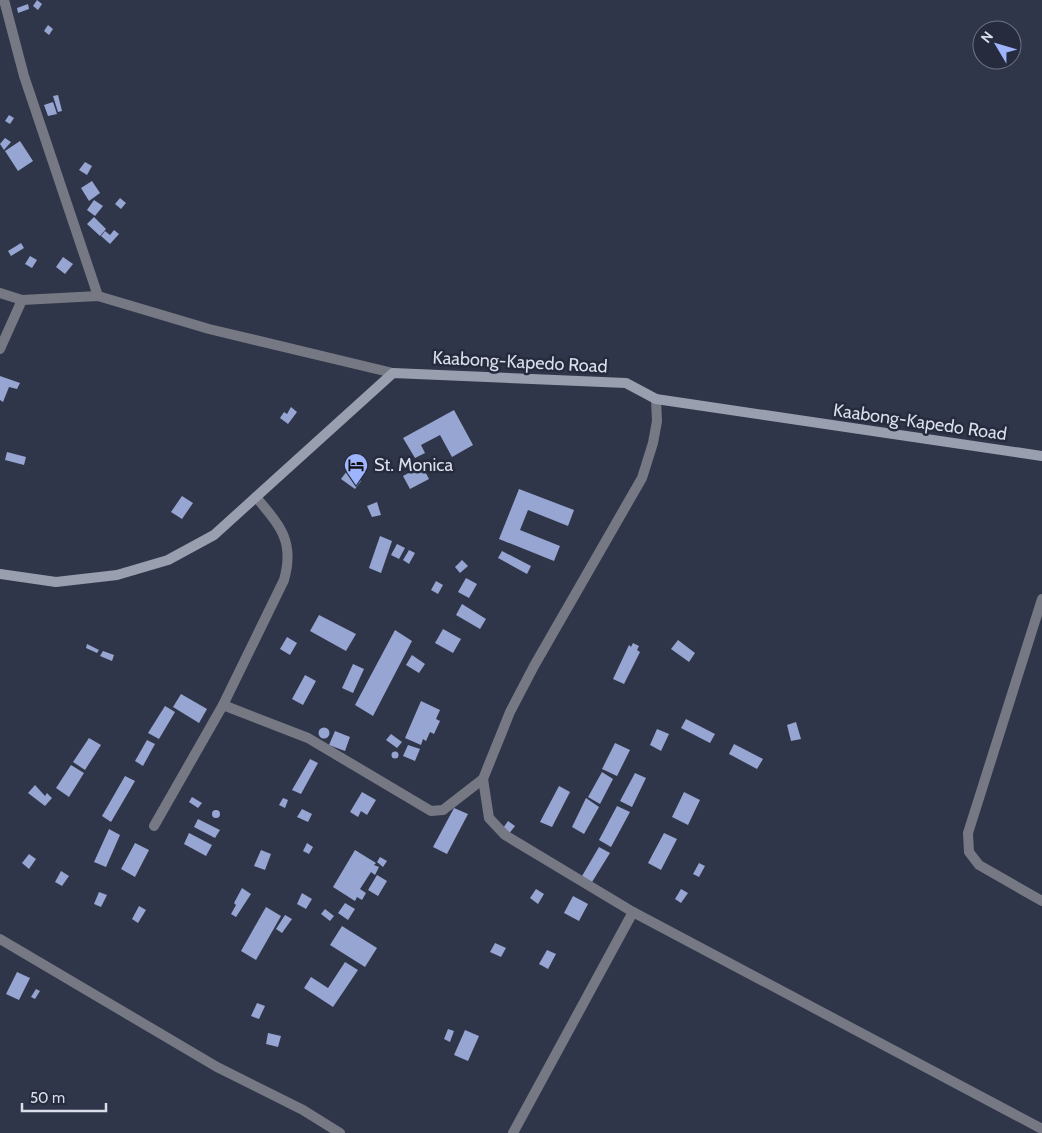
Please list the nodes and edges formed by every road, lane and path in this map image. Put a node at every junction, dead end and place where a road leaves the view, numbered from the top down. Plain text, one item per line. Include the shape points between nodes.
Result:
1 (4, 0) edge
2 (0, 293) edge
3 (98, 296) junction
4 (22, 300) junction
5 (0, 349) edge
6 (393, 372) junction
7 (656, 399) junction
8 (1042, 456) edge
9 (256, 497) junction
10 (0, 574) edge
11 (1042, 599) edge
12 (223, 704) junction
13 (482, 779) junction
14 (154, 826) dead end
15 (1042, 901) edge
16 (633, 912) junction
17 (0, 939) edge
18 (1042, 1129) edge
19 (340, 1133) edge
20 (513, 1133) edge

1 - 3 street via 24,76
2 - 4 street, Kaabong-Kapedo Road
3 - 4 street, Kaabong-Kapedo Road
3 - 6 street, Kaabong-Kapedo Road via 209,329
4 - 5 street
6 - 7 main road, Kaabong-Kapedo Road via 626,383
6 - 9 main road
7 - 8 main road, Kaabong-Kapedo Road
7 - 13 street via 653,443 642,478 534,666 510,712
9 - 10 main road via 214,535 168,560 117,575 56,582
9 - 12 street via 281,527 287,541 287,569
11 - 15 street via 968,833 969,852 979,865
12 - 13 street via 308,738 431,811 443,810
12 - 14 street
13 - 16 street via 489,818 505,835
16 - 18 street
16 - 20 street
17 - 19 street via 217,1066

